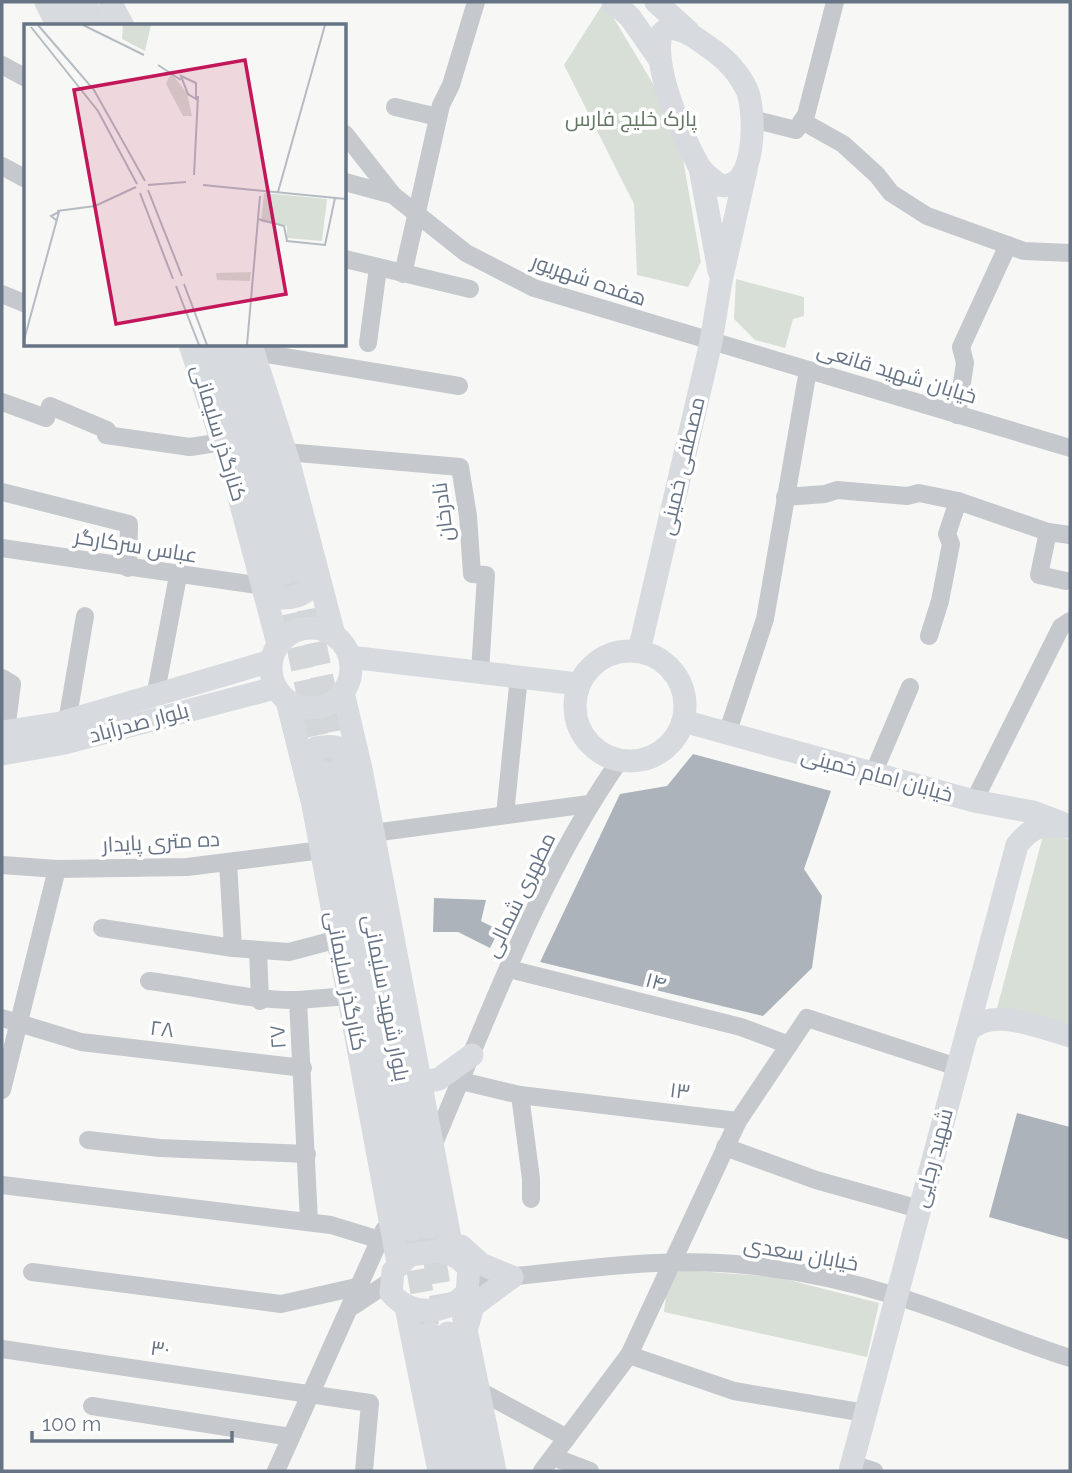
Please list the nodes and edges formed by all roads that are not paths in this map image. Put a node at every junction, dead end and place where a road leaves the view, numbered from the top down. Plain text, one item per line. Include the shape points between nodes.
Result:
1 (46, 2) edge
2 (65, 2) edge
3 (84, 2) edge
4 (476, 2) edge
5 (613, 2) edge
6 (656, 2) edge
7 (835, 2) edge
8 (57, 24) edge
9 (76, 24) edge
10 (96, 24) edge
11 (693, 35) junction
12 (660, 60) junction
13 (2, 65) edge
14 (24, 77) edge
15 (395, 107) dead end
16 (438, 117) junction
17 (752, 118) junction
18 (802, 121) junction
19 (346, 135) edge
20 (2, 166) edge
21 (700, 167) junction
22 (746, 170) junction
23 (24, 178) edge
24 (346, 182) edge
25 (393, 195) junction
26 (416, 211) junction
27 (1008, 246) junction
28 (1070, 253) edge
29 (346, 259) edge
30 (378, 268) junction
31 (403, 274) junction
32 (720, 281) junction
33 (470, 289) dead end
34 (2, 294) edge
35 (24, 303) edge
36 (711, 342) junction
37 (368, 343) dead end
38 (191, 346) edge
39 (210, 346) edge
40 (228, 346) edge
41 (252, 348) edge
42 (808, 370) junction
43 (459, 386) dead end
44 (2, 402) edge
45 (957, 415) junction
46 (223, 442) junction
47 (1070, 448) edge
48 (286, 452) junction
49 (2, 492) edge
50 (785, 497) junction
51 (958, 501) junction
52 (1048, 532) junction
53 (1070, 535) edge
54 (2, 548) edge
55 (128, 568) junction
56 (300, 572) junction
57 (178, 576) junction
58 (1066, 581) dead end
59 (263, 586) junction
60 (85, 615) dead end
61 (1070, 621) edge
62 (334, 635) junction
63 (929, 636) dead end
64 (639, 651) junction
65 (274, 653) junction
66 (350, 657) junction
67 (480, 671) junction
68 (519, 676) junction
69 (6, 679) edge
70 (578, 684) junction
71 (910, 687) dead end
72 (343, 692) junction
73 (281, 695) junction
74 (155, 697) junction
75 (67, 722) junction
76 (683, 722) junction
77 (726, 734) junction
78 (3, 739) edge
79 (620, 760) junction
80 (333, 771) junction
81 (873, 774) junction
82 (979, 802) junction
83 (589, 804) junction
84 (505, 815) junction
85 (1070, 827) edge
86 (373, 833) junction
87 (1017, 845) junction
88 (322, 850) junction
89 (228, 862) junction
90 (2, 865) edge
91 (57, 869) junction
92 (102, 928) dead end
93 (338, 939) junction
94 (233, 948) junction
95 (258, 950) junction
96 (509, 969) junction
97 (149, 981) dead end
98 (979, 986) junction
99 (349, 996) junction
100 (298, 1000) junction
101 (260, 1001) junction
102 (10, 1019) edge
103 (1008, 1020) junction
104 (967, 1032) junction
105 (1070, 1036) edge
106 (789, 1045) junction
107 (472, 1055) junction
108 (957, 1067) junction
109 (303, 1068) junction
110 (461, 1081) junction
111 (420, 1083) junction
112 (2, 1090) edge
113 (520, 1095) junction
114 (738, 1121) junction
115 (88, 1140) dead end
116 (725, 1147) junction
117 (432, 1149) junction
118 (307, 1154) junction
119 (2, 1185) edge
120 (531, 1199) dead end
121 (919, 1209) junction
122 (390, 1217) junction
123 (309, 1222) junction
124 (435, 1236) junction
125 (380, 1240) junction
126 (669, 1263) junction
127 (32, 1272) dead end
128 (394, 1272) junction
129 (512, 1277) junction
130 (360, 1286) junction
131 (465, 1290) junction
132 (895, 1296) junction
133 (353, 1306) junction
134 (406, 1307) junction
135 (448, 1332) junction
136 (2, 1349) edge
137 (629, 1355) junction
138 (1070, 1358) edge
139 (478, 1390) junction
140 (312, 1394) junction
141 (92, 1406) dead end
142 (865, 1413) junction
143 (291, 1437) junction
144 (567, 1438) junction
145 (547, 1464) edge
146 (851, 1468) edge
147 (276, 1471) edge
148 (364, 1471) edge
149 (439, 1471) edge
150 (455, 1471) edge
151 (472, 1471) edge
152 (495, 1471) edge
153 (590, 1471) edge
154 (874, 1471) edge

1 - 8 main road
2 - 9 main road
3 - 10 main road
4 - 16 street
5 - 12 main road, مصطفی خمینی via 630,17
6 - 11 main road
7 - 18 street
11 - 12 main road via 673,28 664,30
11 - 17 main road via 736,72 749,97
12 - 21 main road, مصطفی خمینی
13 - 14 street
15 - 16 street
16 - 26 street
17 - 18 street via 796,130
17 - 22 main road, مصطفی خمینی
18 - 27 street via 843,144 891,193 927,216
19 - 25 street, هفده شهریور
20 - 23 street
21 - 22 main road via 725,187 738,182
21 - 32 main road, مصطفی خمینی
22 - 32 main road, مصطفی خمینی
24 - 25 street, هفده شهریور
25 - 26 street, هفده شهریور
26 - 31 street
26 - 36 street, هفده شهریور via 466,253 534,288
27 - 28 street
27 - 45 street via 961,347 965,363
29 - 30 street
30 - 31 street
30 - 37 street
31 - 33 street
32 - 36 main road, مصطفی خمینی
34 - 35 street
36 - 42 street, خیابان شهید قانعی
36 - 64 main road, مصطفی خمینی
38 - 46 main road, کنارگذر سلیمانی
39 - 56 main road via 248,455
40 - 56 main road via 265,450
41 - 43 street
41 - 48 main road
42 - 45 street, خیابان شهید قانعی
42 - 50 street
44 - 46 street via 46,418 50,406 107,429 106,435 190,447
45 - 47 street, خیابان شهید قانعی
46 - 59 main road, کنارگذر سلیمانی
48 - 56 main road
48 - 67 street, نادرخان via 460,467 472,574 486,575
49 - 55 street via 129,524
50 - 51 street via 837,490 919,493
50 - 77 street via 765,619
51 - 52 street
51 - 63 street via 947,534 951,544
52 - 53 street
52 - 58 street via 1039,575
54 - 55 street, عباس سرکارگر
55 - 57 street, عباس سرکارگر
56 - 59 main road via 309,590 301,596 280,598
56 - 62 main road
57 - 59 street, عباس سرکارگر
57 - 74 street
59 - 65 main road, کنارگذر سلیمانی
60 - 75 street
61 - 82 street via 1061,627
62 - 65 main road via 298,630
62 - 66 main road
64 - 70 main road via 603,657 588,668
64 - 76 main road via 657,657 677,677 685,703
65 - 73 main road
65 - 74 main road, بلوار صدرآباد
66 - 67 main road
66 - 72 main road via 350,678
67 - 68 main road
68 - 70 main road
68 - 84 street
69 - 78 street
70 - 79 main road via 574,700 581,732 604,755
71 - 81 street
72 - 73 main road via 326,706 313,709
72 - 80 main road, کنارگذر سلیمانی
73 - 78 main road, بلوار صدرآباد via 65,743
73 - 80 main road, کنارگذر سلیمانی
74 - 75 main road, بلوار صدرآباد
75 - 78 main road, بلوار صدرآباد
76 - 77 main road, خیابان امام خمینی
76 - 79 main road via 666,748 652,757
77 - 81 main road, خیابان امام خمینی
79 - 83 street, مطهری شمالی
80 - 86 main road, کنارگذر سلیمانی
80 - 88 main road, کنارگذر سلیمانی
80 - 124 main road, بلوار شهید سلیمانی
81 - 82 main road, خیابان امام خمینی
82 - 85 main road, خیابان امام خمینی via 1034,812
82 - 87 main road via 1005,813
83 - 84 street
83 - 96 street, مطهری شمالی
84 - 86 street
85 - 87 main road via 1042,825 1029,830
86 - 111 main road, کنارگذر سلیمانی
87 - 98 main road, شهید رجایی
88 - 89 street, ده متری پایدار
88 - 93 main road, کنارگذر سلیمانی
89 - 91 street, ده متری پایدار
89 - 94 street
90 - 91 street, ده متری پایدار
91 - 102 street
92 - 94 street
93 - 95 street via 289,952
93 - 99 main road, کنارگذر سلیمانی
94 - 95 street
95 - 101 street
96 - 106 street, ۱۴ via 741,1027
96 - 107 street, مطهری شمالی
97 - 101 street, ۲۷
98 - 103 main road via 990,1007
98 - 104 main road, شهید رجایی
99 - 100 street
99 - 122 main road, کنارگذر سلیمانی
100 - 101 street, ۲۷
100 - 109 street, ۲۷
102 - 109 street, ۲۸ via 81,1042
102 - 112 street
103 - 104 main road via 982,1020
103 - 105 main road
104 - 108 main road, شهید رجایی
106 - 108 street via 807,1018
106 - 114 street
107 - 110 street, مطهری شمالی
107 - 111 main road via 439,1079
108 - 121 main road, شهید رجایی
109 - 118 street, ۲۷
110 - 113 street, ۱۳
110 - 117 street, مطهری شمالی
111 - 117 main road, کنارگذر سلیمانی
113 - 114 street, ۱۳
113 - 120 street
114 - 116 street
115 - 118 street
116 - 121 street via 816,1180
116 - 126 street
117 - 124 main road, کنارگذر سلیمانی
118 - 123 street, ۲۷
119 - 123 street
121 - 132 main road, شهید رجایی
122 - 125 street
122 - 128 main road, کنارگذر سلیمانی
123 - 125 street
124 - 128 main road via 424,1252 410,1255
124 - 129 main road
124 - 131 main road via 469,1269
125 - 130 street
126 - 129 street, خیابان سعدی
126 - 132 street, خیابان سعدی via 745,1265 806,1274
126 - 137 street
127 - 130 street via 281,1304
128 - 133 street
128 - 134 main road via 391,1293
129 - 131 street, خیابان سعدی
129 - 135 main road
130 - 133 street
131 - 134 main road via 447,1307
131 - 135 main road
132 - 138 street, خیابان سعدی
132 - 142 main road, شهید رجایی
133 - 140 street
134 - 149 main road
135 - 139 main road
135 - 150 main road
135 - 151 main road
136 - 140 street, ۳۰
137 - 142 street via 734,1391
137 - 144 street
139 - 144 street
139 - 152 main road
140 - 143 street
140 - 148 street, ۳۰ via 370,1403
141 - 143 street
142 - 146 main road, شهید رجایی
143 - 147 street
144 - 145 street
145 - 153 street
146 - 154 street

